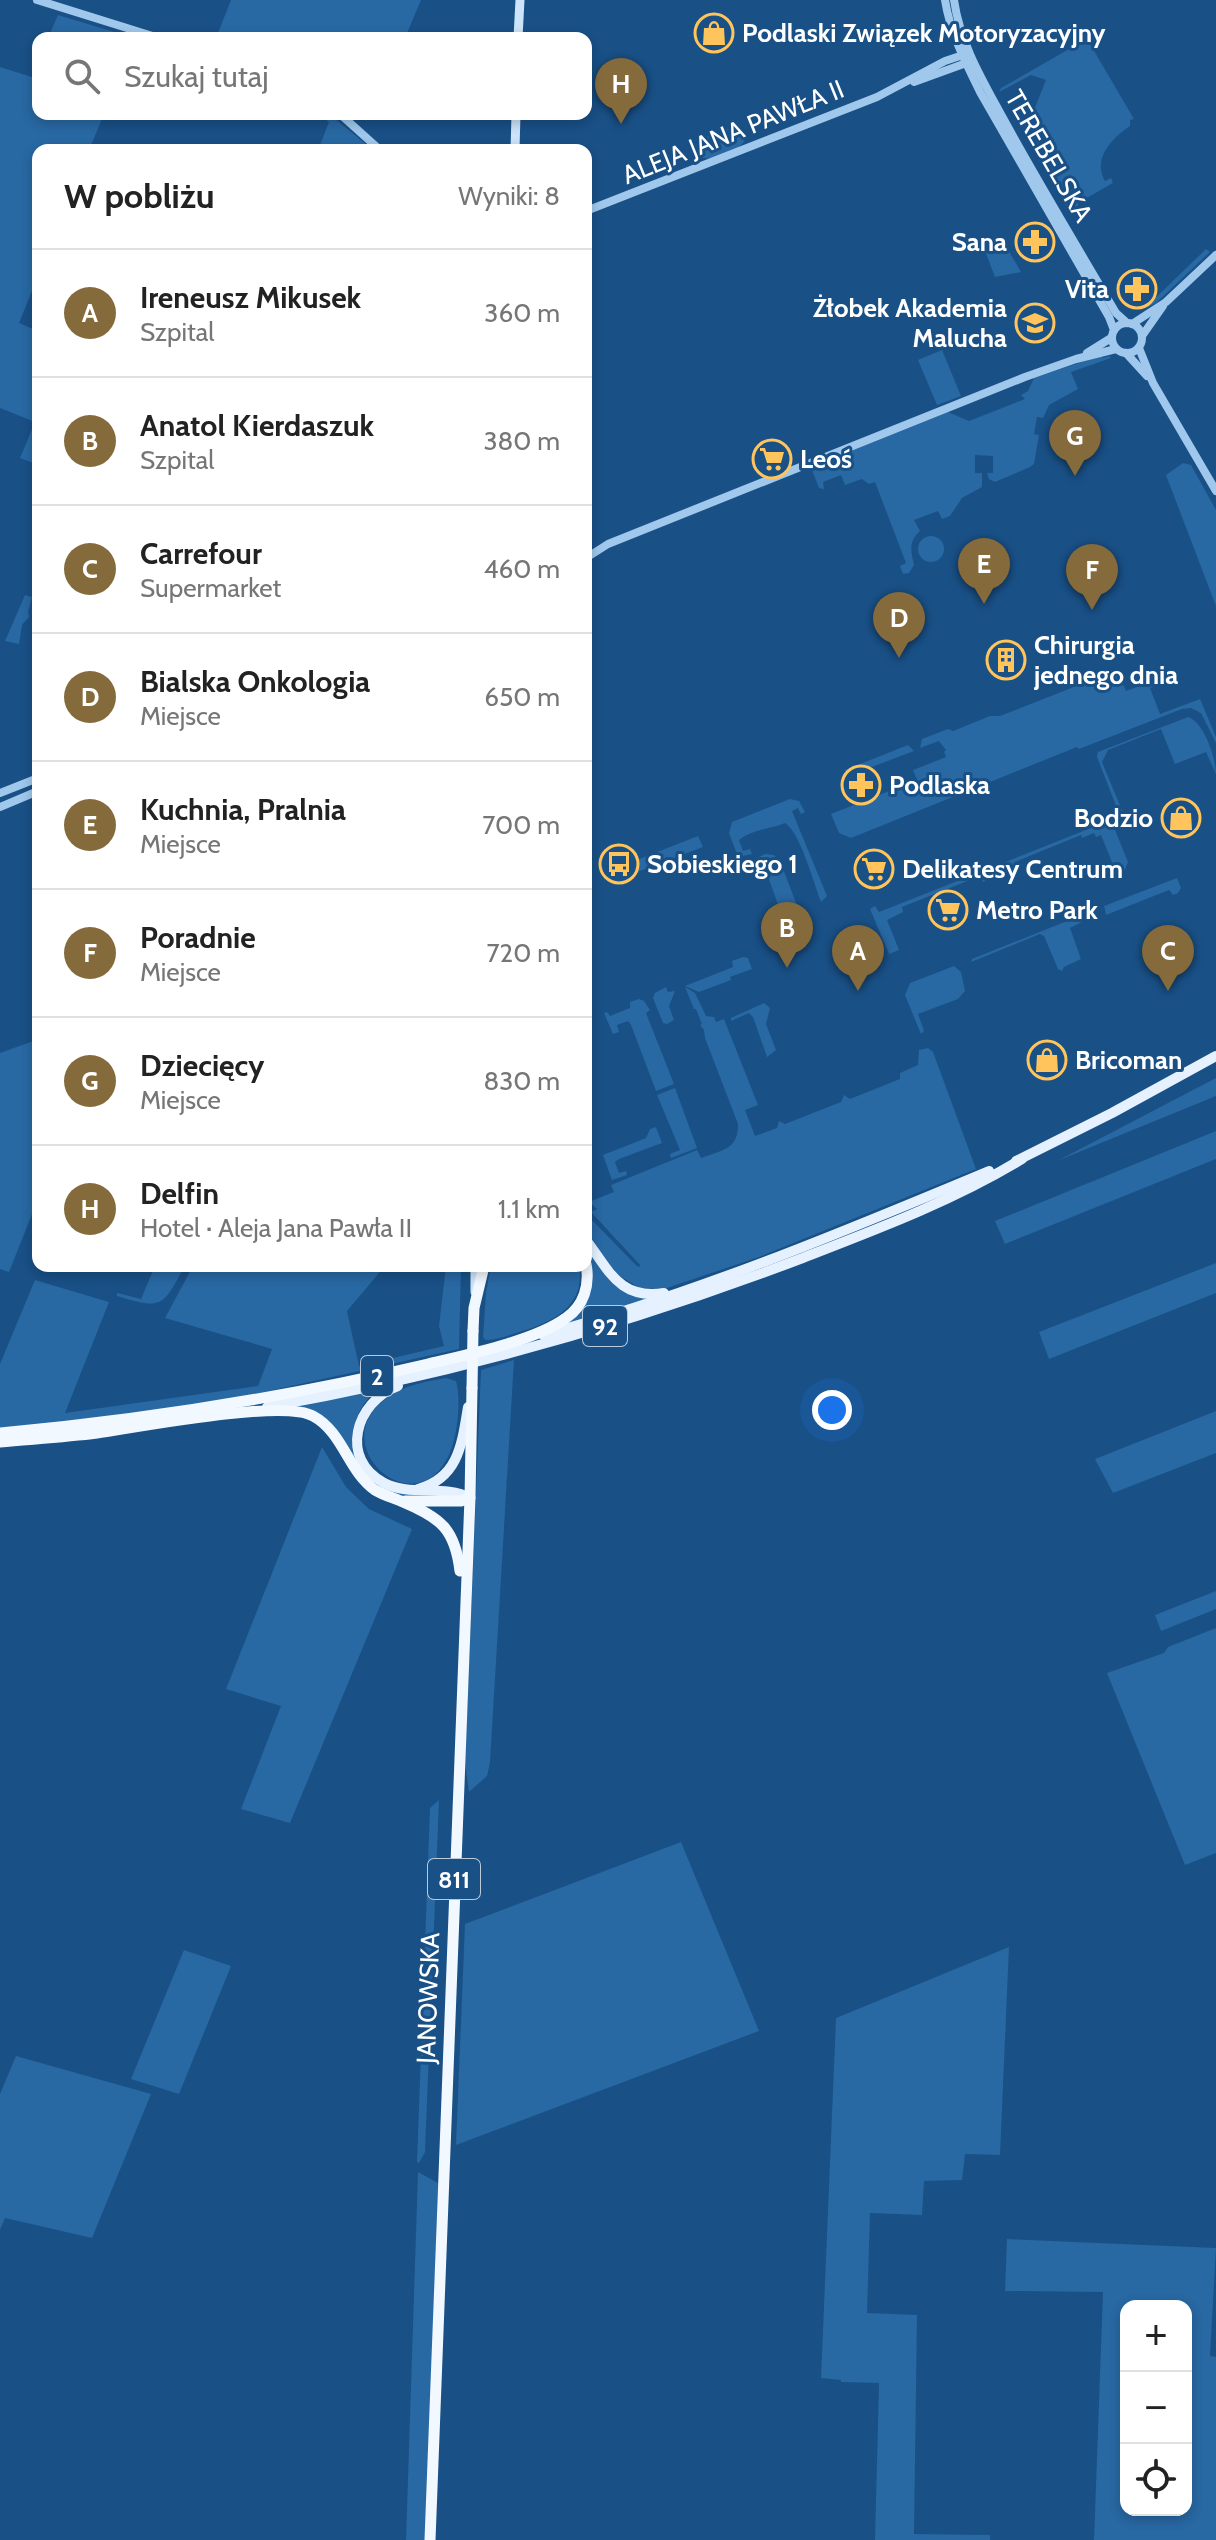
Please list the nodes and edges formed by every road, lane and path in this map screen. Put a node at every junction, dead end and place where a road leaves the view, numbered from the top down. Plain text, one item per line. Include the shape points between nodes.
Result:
1 (37, 0) edge
2 (520, 0) edge
3 (945, 0) edge
4 (954, 0) edge
5 (950, 22) junction
6 (140, 32) edge
7 (518, 32) edge
8 (967, 58) junction
9 (945, 61) junction
10 (894, 88) junction
11 (347, 120) edge
12 (516, 120) edge
13 (373, 144) edge
14 (515, 144) edge
15 (592, 209) edge
16 (1216, 255) edge
17 (1166, 302) junction
18 (1129, 324) junction
19 (1113, 334) junction
20 (1142, 336) junction
21 (1139, 348) junction
22 (1116, 349) junction
23 (1126, 353) junction
24 (1076, 359) junction
25 (1153, 383) junction
26 (1216, 491) edge
27 (592, 554) edge
28 (32, 780) edge
29 (0, 793) edge
30 (32, 794) edge
31 (0, 807) edge
32 (1216, 1056) edge
33 (1022, 1159) junction
34 (592, 1249) edge
35 (475, 1272) edge
36 (483, 1272) edge
37 (586, 1272) edge
38 (715, 1280) junction
39 (474, 1308) junction
40 (502, 1346) junction
41 (437, 1372) junction
42 (472, 1388) junction
43 (229, 1414) junction
44 (0, 1433) edge
45 (0, 1442) edge
46 (412, 1490) junction
47 (470, 1498) junction
48 (400, 1501) junction
49 (464, 1600) junction
50 (430, 2540) edge

1 - 6 street
2 - 7 main road
3 - 5 street, TEREBELSKA
4 - 8 street, TEREBELSKA
5 - 8 street, TEREBELSKA
5 - 9 street, TEREBELSKA via 952,44
8 - 9 street, ALEJA JANA PAWŁA II
8 - 10 street, ALEJA JANA PAWŁA II
8 - 18 street, TEREBELSKA via 1116,313
8 - 19 street, TEREBELSKA via 994,118 1109,317
9 - 10 street, ALEJA JANA PAWŁA II
10 - 15 street, ALEJA JANA PAWŁA II
11 - 13 street
12 - 14 main road
16 - 17 street
17 - 18 street
17 - 20 street
18 - 19 street
18 - 20 street
19 - 22 street
19 - 24 street
20 - 21 street
21 - 23 street
21 - 25 street
22 - 23 street
22 - 24 street
23 - 25 street
24 - 27 street
25 - 26 street
28 - 29 street
30 - 31 street
32 - 33 main road, 92
33 - 38 main road, 92
33 - 41 main road, 92 via 929,1206 752,1277 607,1326
34 - 38 main road via 610,1275 633,1291 659,1294
35 - 39 main road, JANOWSKA / 811
36 - 39 highway
37 - 40 highway via 585,1292 569,1317
38 - 40 main road, 92
39 - 42 highway, JANOWSKA / 811, bridge
40 - 44 highway, 2 via 238,1403
41 - 43 main road, 92
41 - 46 main road via 381,1393 366,1409 358,1430 361,1455 370,1471 384,1483
42 - 46 main road via 456,1461 440,1480
42 - 47 highway, JANOWSKA / 811
43 - 45 highway
43 - 48 highway via 291,1410 314,1416 362,1478
46 - 47 main road
47 - 48 highway
47 - 49 highway, JANOWSKA / 811
48 - 49 highway via 430,1515 450,1533
49 - 50 highway, JANOWSKA / 811

